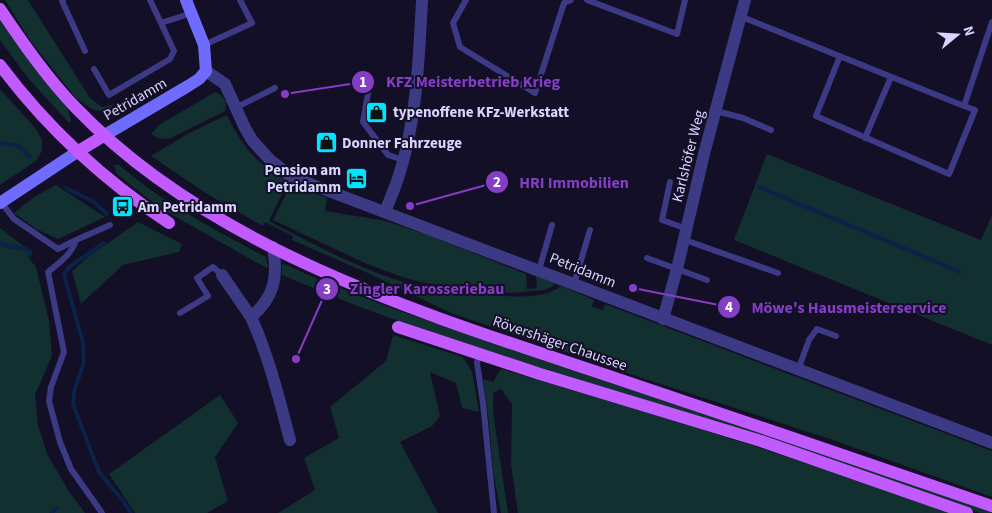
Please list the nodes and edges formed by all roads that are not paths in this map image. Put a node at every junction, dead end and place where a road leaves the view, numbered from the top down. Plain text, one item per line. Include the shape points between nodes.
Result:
1 (63, 0) edge
2 (150, 0) edge
3 (186, 0) edge
4 (240, 0) edge
5 (422, 0) edge
6 (466, 0) edge
7 (571, 0) edge
8 (587, 0) edge
9 (685, 0) edge
10 (745, 0) edge
11 (0, 8) edge
12 (192, 14) junction
13 (742, 17) junction
14 (992, 22) edge
15 (161, 23) junction
16 (204, 46) junction
17 (85, 51) dead end
18 (840, 56) junction
19 (0, 65) edge
20 (94, 69) dead end
21 (206, 71) junction
22 (891, 76) junction
23 (275, 88) dead end
24 (369, 88) dead end
25 (964, 106) junction
26 (236, 108) junction
27 (716, 111) junction
28 (771, 130) dead end
29 (105, 135) junction
30 (865, 138) junction
31 (77, 152) junction
32 (403, 160) junction
33 (670, 182) dead end
34 (0, 202) edge
35 (384, 212) junction
36 (169, 223) dead end
37 (110, 225) dead end
38 (552, 225) dead end
39 (590, 230) dead end
40 (686, 234) junction
41 (76, 240) junction
42 (273, 247) junction
43 (647, 258) dead end
44 (678, 269) junction
45 (539, 270) junction
46 (778, 273) dead end
47 (222, 276) joint
48 (707, 280) dead end
49 (574, 284) junction
50 (180, 313) dead end
51 (251, 316) junction
52 (663, 319) junction
53 (398, 327) dead end
54 (836, 336) dead end
55 (479, 354) junction
56 (798, 370) junction
57 (290, 440) dead end
58 (992, 444) edge
59 (992, 506) edge
60 (102, 513) edge
61 (494, 513) edge
62 (967, 513) edge

1 - 17 lane
2 - 15 lane
3 - 12 street
4 - 16 lane via 252,22
5 - 32 street via 416,91
6 - 7 lane via 453,22 460,47 535,93 564,3
8 - 9 lane via 676,34
10 - 13 street, Karlshöfer Weg
11 - 29 main road, Rövershäger Chaussee via 46,73
12 - 15 lane
12 - 16 street
13 - 18 lane
13 - 27 street, Karlshöfer Weg
14 - 25 lane
15 - 20 lane via 174,52 170,59 109,94
16 - 21 street
18 - 22 lane
18 - 30 lane via 816,116
19 - 31 main road via 45,120
21 - 26 street, Petridamm via 225,84
21 - 29 street, Petridamm via 188,86
22 - 25 lane
22 - 30 lane
23 - 26 lane
24 - 32 lane via 363,122 388,155
25 - 30 lane via 975,110 949,174
26 - 35 street, Petridamm via 252,140 281,170
27 - 28 lane
27 - 40 street, Karlshöfer Weg
29 - 31 main road, Petridamm
29 - 42 main road, Rövershäger Chaussee via 186,198
31 - 34 street
31 - 36 main road via 108,180
32 - 35 street
33 - 40 lane via 662,220
34 - 41 lane via 14,219 58,249
35 - 45 street, Petridamm
37 - 41 lane
38 - 45 lane
39 - 49 lane
40 - 44 street, Karlshöfer Weg
40 - 46 lane
41 - 60 lane via 74,247 48,272 64,352 49,401 71,470
42 - 51 street via 276,264 270,296
42 - 59 main road, Rövershäger Chaussee via 351,283 482,333
43 - 44 lane
44 - 48 lane
44 - 52 street, Karlshöfer Weg
45 - 49 street, Petridamm
47 - 50 lane via 213,267 197,278 208,296
47 - 51 street
49 - 52 street, Petridamm
51 - 57 street via 274,379
52 - 56 street, Petridamm
53 - 55 main road
54 - 56 lane via 817,329
55 - 61 lane via 477,363
55 - 62 main road via 761,441
56 - 58 street, Petridamm

